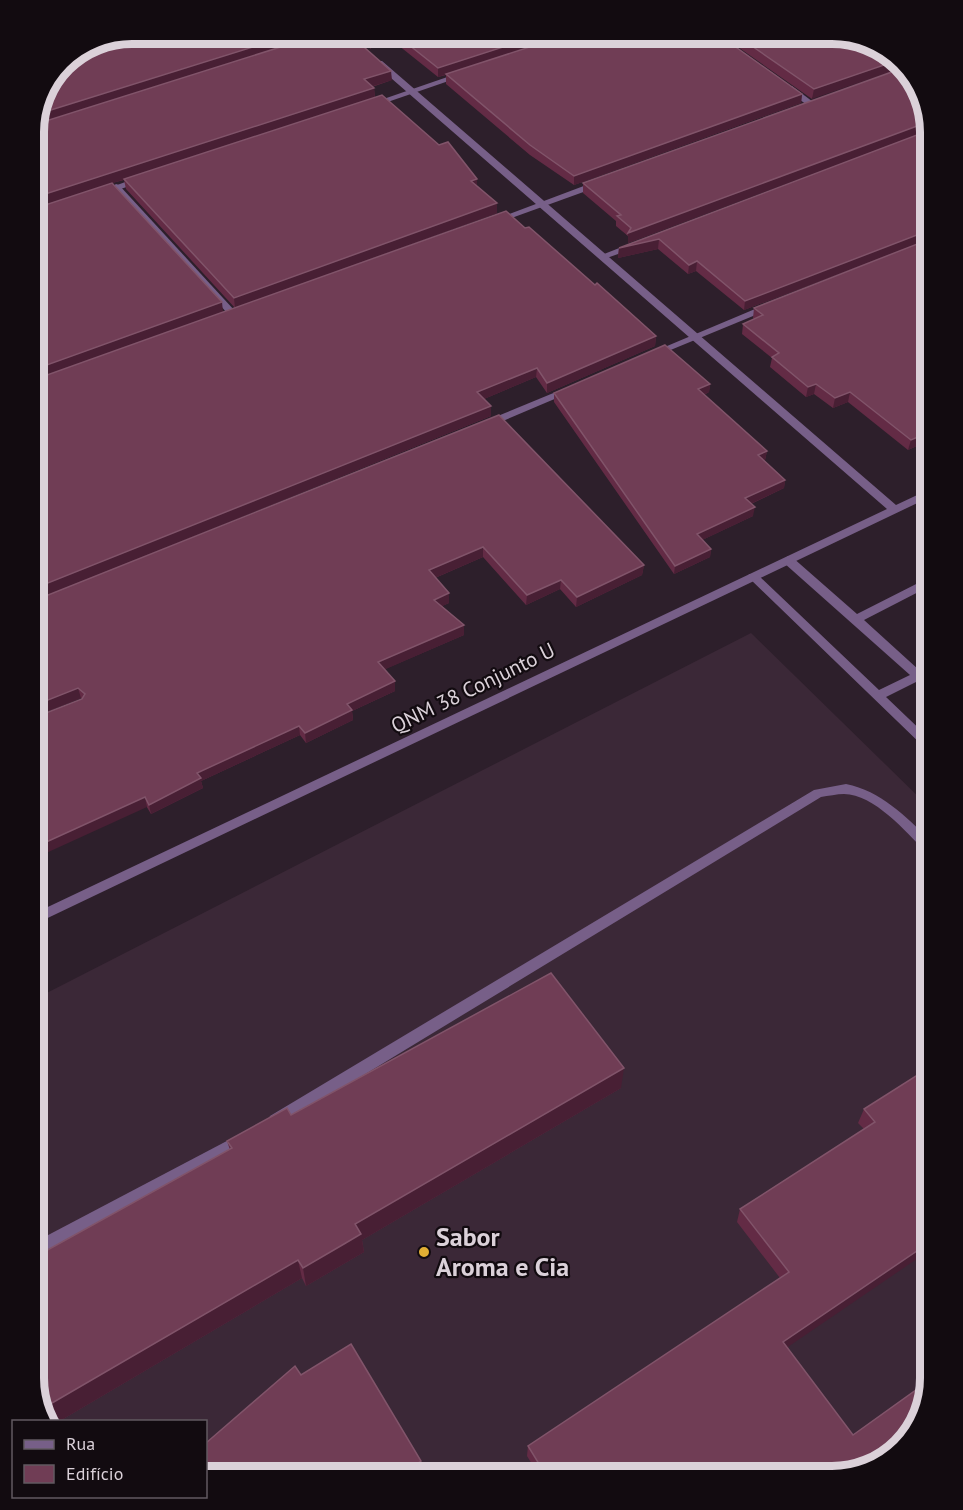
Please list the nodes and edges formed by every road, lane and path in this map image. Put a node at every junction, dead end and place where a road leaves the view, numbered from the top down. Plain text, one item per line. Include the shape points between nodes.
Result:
1 (370, 55) edge
2 (468, 73) edge
3 (785, 85) edge
4 (411, 91) junction
5 (824, 101) edge
6 (813, 105) junction
7 (368, 106) edge
8 (802, 109) edge
9 (149, 177) edge
10 (611, 179) edge
11 (116, 187) junction
12 (95, 194) edge
13 (543, 203) junction
14 (488, 223) edge
15 (637, 244) edge
16 (604, 256) junction
17 (781, 302) edge
18 (243, 309) edge
19 (232, 313) junction
20 (221, 318) edge
21 (695, 335) junction
22 (643, 358) edge
23 (580, 385) edge
24 (473, 429) edge
25 (920, 498) edge
26 (895, 510) junction
27 (788, 560) junction
28 (753, 577) junction
29 (920, 586) edge
30 (856, 619) junction
31 (919, 677) joint
32 (878, 696) junction
33 (920, 736) edge
34 (920, 838) edge
35 (44, 915) edge
36 (44, 1245) edge

1 - 4 street
2 - 4 street
3 - 6 street
4 - 7 street
4 - 13 street
5 - 6 street
6 - 8 street
9 - 11 street
10 - 13 street
11 - 12 street
11 - 19 street
13 - 14 street
13 - 16 street
15 - 16 street
16 - 21 street
17 - 21 street
18 - 19 street
19 - 20 street
21 - 22 street
21 - 26 street
23 - 24 street
25 - 26 street, QNM 38 Conjunto U
26 - 27 street, QNM 38 Conjunto U
27 - 28 street, QNM 38 Conjunto U
27 - 30 street
28 - 32 street
28 - 35 street, QNM 38 Conjunto U
29 - 30 street
30 - 31 street
31 - 32 street
32 - 33 street
34 - 36 street via 896,815 867,796 848,789 818,793 258,1131

